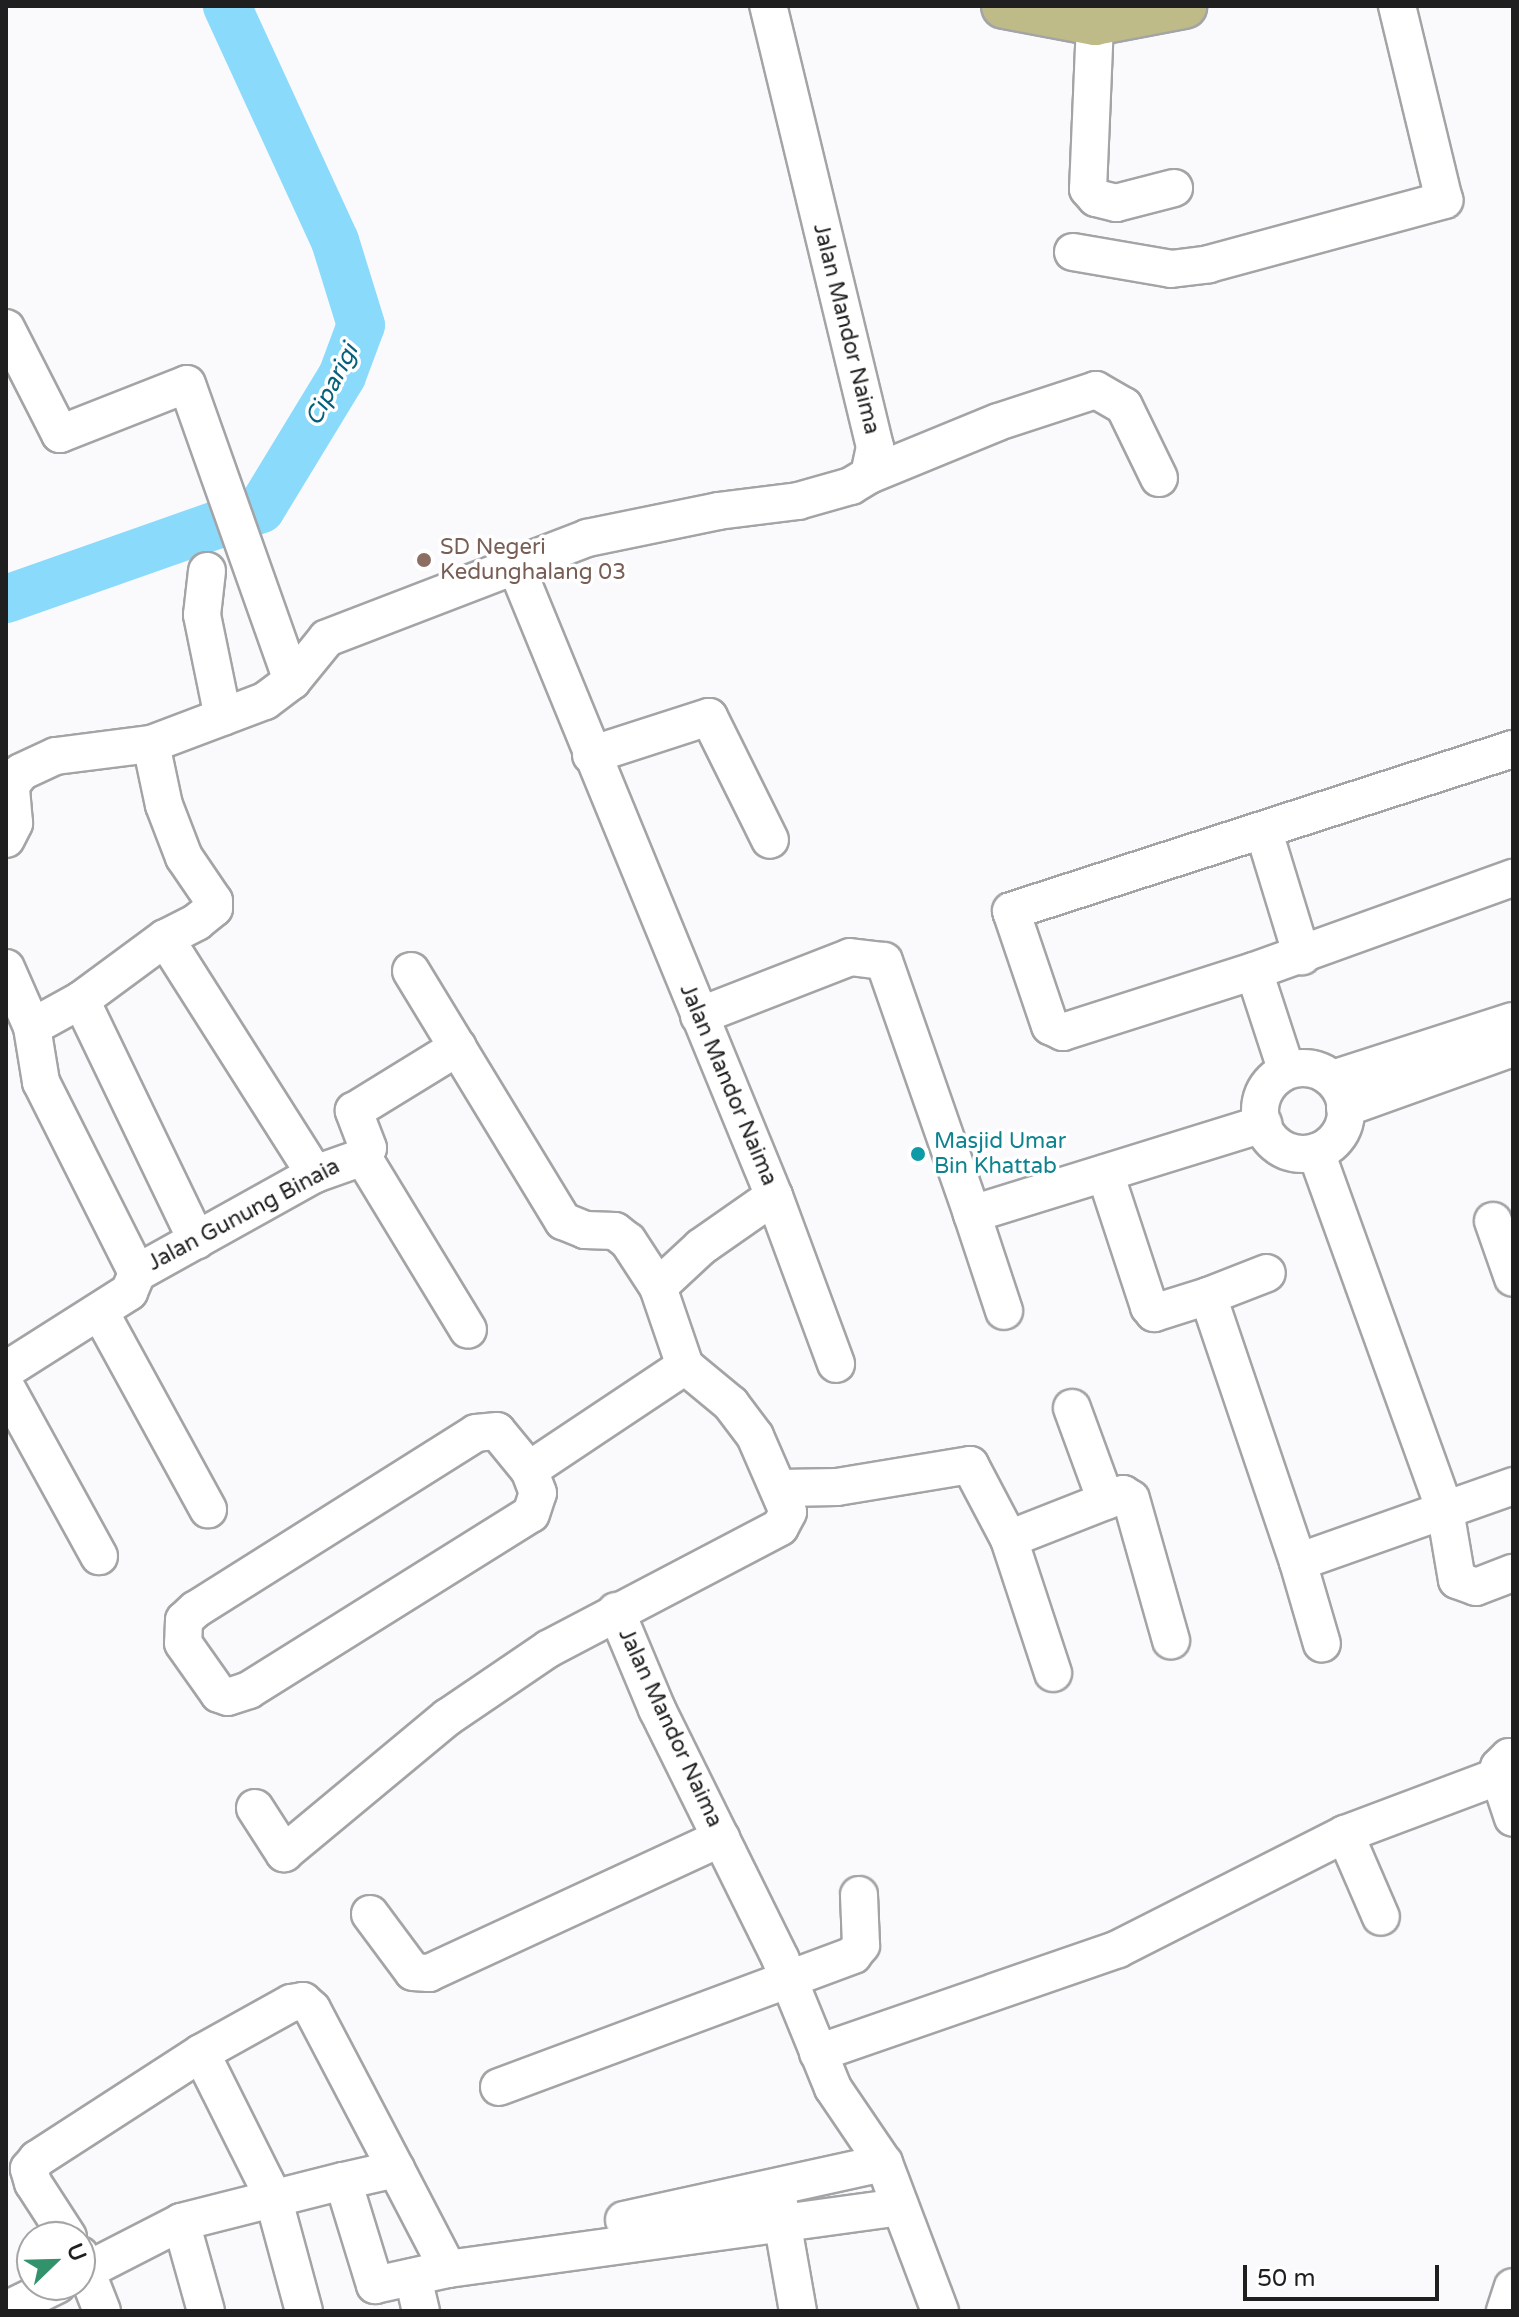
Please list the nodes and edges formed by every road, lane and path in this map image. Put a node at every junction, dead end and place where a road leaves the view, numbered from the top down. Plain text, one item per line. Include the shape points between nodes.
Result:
1 (768, 6) edge
2 (1004, 6) edge
3 (1184, 6) edge
4 (1397, 6) edge
5 (1095, 23) junction
6 (1174, 188) dead end
7 (1073, 252) dead end
8 (6, 328) edge
9 (869, 475) junction
10 (1159, 478) dead end
11 (515, 564) junction
12 (207, 571) dead end
13 (292, 681) junction
14 (223, 717) junction
15 (151, 744) junction
16 (1513, 749) edge
17 (591, 755) junction
18 (1264, 832) junction
19 (6, 839) edge
20 (770, 840) dead end
21 (1513, 878) edge
22 (165, 938) junction
23 (1302, 956) junction
24 (6, 968) edge
25 (411, 971) dead end
26 (1254, 971) junction
27 (81, 1000) junction
28 (699, 1016) junction
29 (1513, 1021) edge
30 (32, 1027) junction
31 (458, 1047) junction
32 (1513, 1048) edge
33 (1286, 1069) junction
34 (1339, 1093) junction
35 (1263, 1124) junction
36 (1316, 1152) junction
37 (363, 1157) junction
38 (1105, 1173) junction
39 (315, 1174) junction
40 (774, 1196) junction
41 (972, 1214) junction
42 (1491, 1222) edge
43 (197, 1241) junction
44 (137, 1273) junction
45 (1267, 1273) dead end
46 (1513, 1278) edge
47 (656, 1282) junction
48 (1208, 1296) junction
49 (1004, 1311) dead end
50 (100, 1312) junction
51 (468, 1330) dead end
52 (836, 1364) dead end
53 (685, 1366) junction
54 (6, 1370) edge
55 (6, 1387) edge
56 (1072, 1408) dead end
57 (529, 1470) junction
58 (1513, 1486) edge
59 (781, 1488) junction
60 (1106, 1501) junction
61 (208, 1509) dead end
62 (1445, 1510) junction
63 (1009, 1539) junction
64 (99, 1556) dead end
65 (1298, 1562) junction
66 (1513, 1573) edge
67 (616, 1611) junction
68 (1171, 1640) dead end
69 (1322, 1644) dead end
70 (1053, 1673) dead end
71 (1508, 1767) edge
72 (255, 1808) dead end
73 (1513, 1818) edge
74 (1345, 1834) junction
75 (721, 1838) junction
76 (859, 1895) dead end
77 (370, 1914) dead end
78 (1381, 1917) dead end
79 (789, 1978) junction
80 (201, 2053) junction
81 (818, 2053) junction
82 (499, 2087) dead end
83 (884, 2163) junction
84 (396, 2169) junction
85 (343, 2181) junction
86 (273, 2197) junction
87 (780, 2205) junction
88 (900, 2207) junction
89 (58, 2221) edge
90 (181, 2222) junction
91 (442, 2258) junction
92 (96, 2260) edge
93 (1513, 2287) edge
94 (417, 2294) edge
95 (380, 2298) edge
96 (24, 2301) edge
97 (6, 2310) edge
98 (206, 2311) edge
99 (304, 2311) edge
100 (798, 2311) edge
101 (940, 2311) edge
102 (1505, 2311) edge

1 - 9 street, Jalan Mandor Naima via 875,447
2 - 5 main road
3 - 5 main road
4 - 7 street via 1444,200 1209,264 1171,269
5 - 6 street via 1088,189 1096,198 1116,203
8 - 13 street via 60,434 183,383 192,390
9 - 10 street via 1012,416 1096,390 1124,406
9 - 11 street via 851,486 798,501 587,538
11 - 13 street via 327,638
11 - 17 street, Jalan Mandor Naima
12 - 14 street via 202,615
13 - 14 street via 265,701
14 - 15 street
15 - 19 street via 56,756 21,772 11,785 14,823
15 - 22 street via 164,805 184,857 214,901 214,908 197,922
16 - 18 street
17 - 20 street via 709,717
17 - 28 street, Jalan Mandor Naima
18 - 23 street
18 - 26 street via 1011,911 1050,1026 1063,1032
21 - 23 street
22 - 27 street
22 - 39 street
23 - 26 street
24 - 30 street
25 - 31 street
26 - 33 street
27 - 30 street
27 - 43 street
28 - 40 street, Jalan Mandor Naima
28 - 41 street via 850,957 884,961
29 - 34 street
30 - 44 street via 41,1082
31 - 37 street via 354,1111 368,1148
31 - 47 street via 563,1221 585,1230 615,1231
32 - 34 street
33 - 34 street via 1321,1072
33 - 35 street via 1263,1092
34 - 36 street via 1346,1122
35 - 36 street via 1284,1150
35 - 38 street
36 - 62 street
37 - 39 street, Jalan Gunung Binaia
37 - 51 street, Jalan Gunung Binaia
38 - 41 street
38 - 48 street via 1154,1313
39 - 43 street, Jalan Gunung Binaia
40 - 47 street, Jalan Mandor Naima
40 - 52 street
41 - 49 street
42 - 46 street
43 - 44 street, Jalan Gunung Binaia
44 - 50 street, Jalan Gunung Binaia via 129,1292
45 - 48 street
47 - 53 street
48 - 65 street
50 - 54 street, Jalan Gunung Binaia
50 - 61 street
53 - 57 street
53 - 59 street, Jalan Mandor Naima via 731,1404 755,1436
55 - 64 street
56 - 60 street
57 - 57 street via 497,1431 476,1433 196,1609 184,1620 183,1643 219,1694 249,1690 531,1514 538,1493
58 - 62 street
59 - 63 street via 837,1487 970,1465
59 - 67 street, Jalan Mandor Naima via 788,1512 780,1527
60 - 63 street
60 - 68 street via 1123,1494 1131,1499
62 - 65 street
62 - 66 street via 1457,1580 1476,1587
63 - 70 street
65 - 69 street
67 - 72 street via 548,1649 448,1717 284,1853
67 - 75 street, Jalan Mandor Naima
71 - 73 street
71 - 74 street
74 - 78 street
74 - 81 street via 1118,1949
75 - 77 street via 429,1973 413,1972
75 - 79 street, Jalan Mandor Naima
76 - 79 street via 861,1945 853,1955
79 - 81 street, Jalan Mandor Naima
79 - 82 street
80 - 84 street via 303,2001
80 - 86 street
80 - 89 street via 30,2149 33,2183
81 - 83 street, Jalan Mandor Naima via 833,2088
83 - 87 street
83 - 88 street, Jalan Mandor Naima
84 - 85 street
84 - 91 street
85 - 86 street
85 - 95 street
86 - 90 street
86 - 99 street
87 - 88 street
87 - 91 street
87 - 100 street
88 - 101 street, Jalan Mandor Naima
90 - 92 street
90 - 98 street
91 - 94 street
93 - 102 street
94 - 95 street
96 - 97 street

